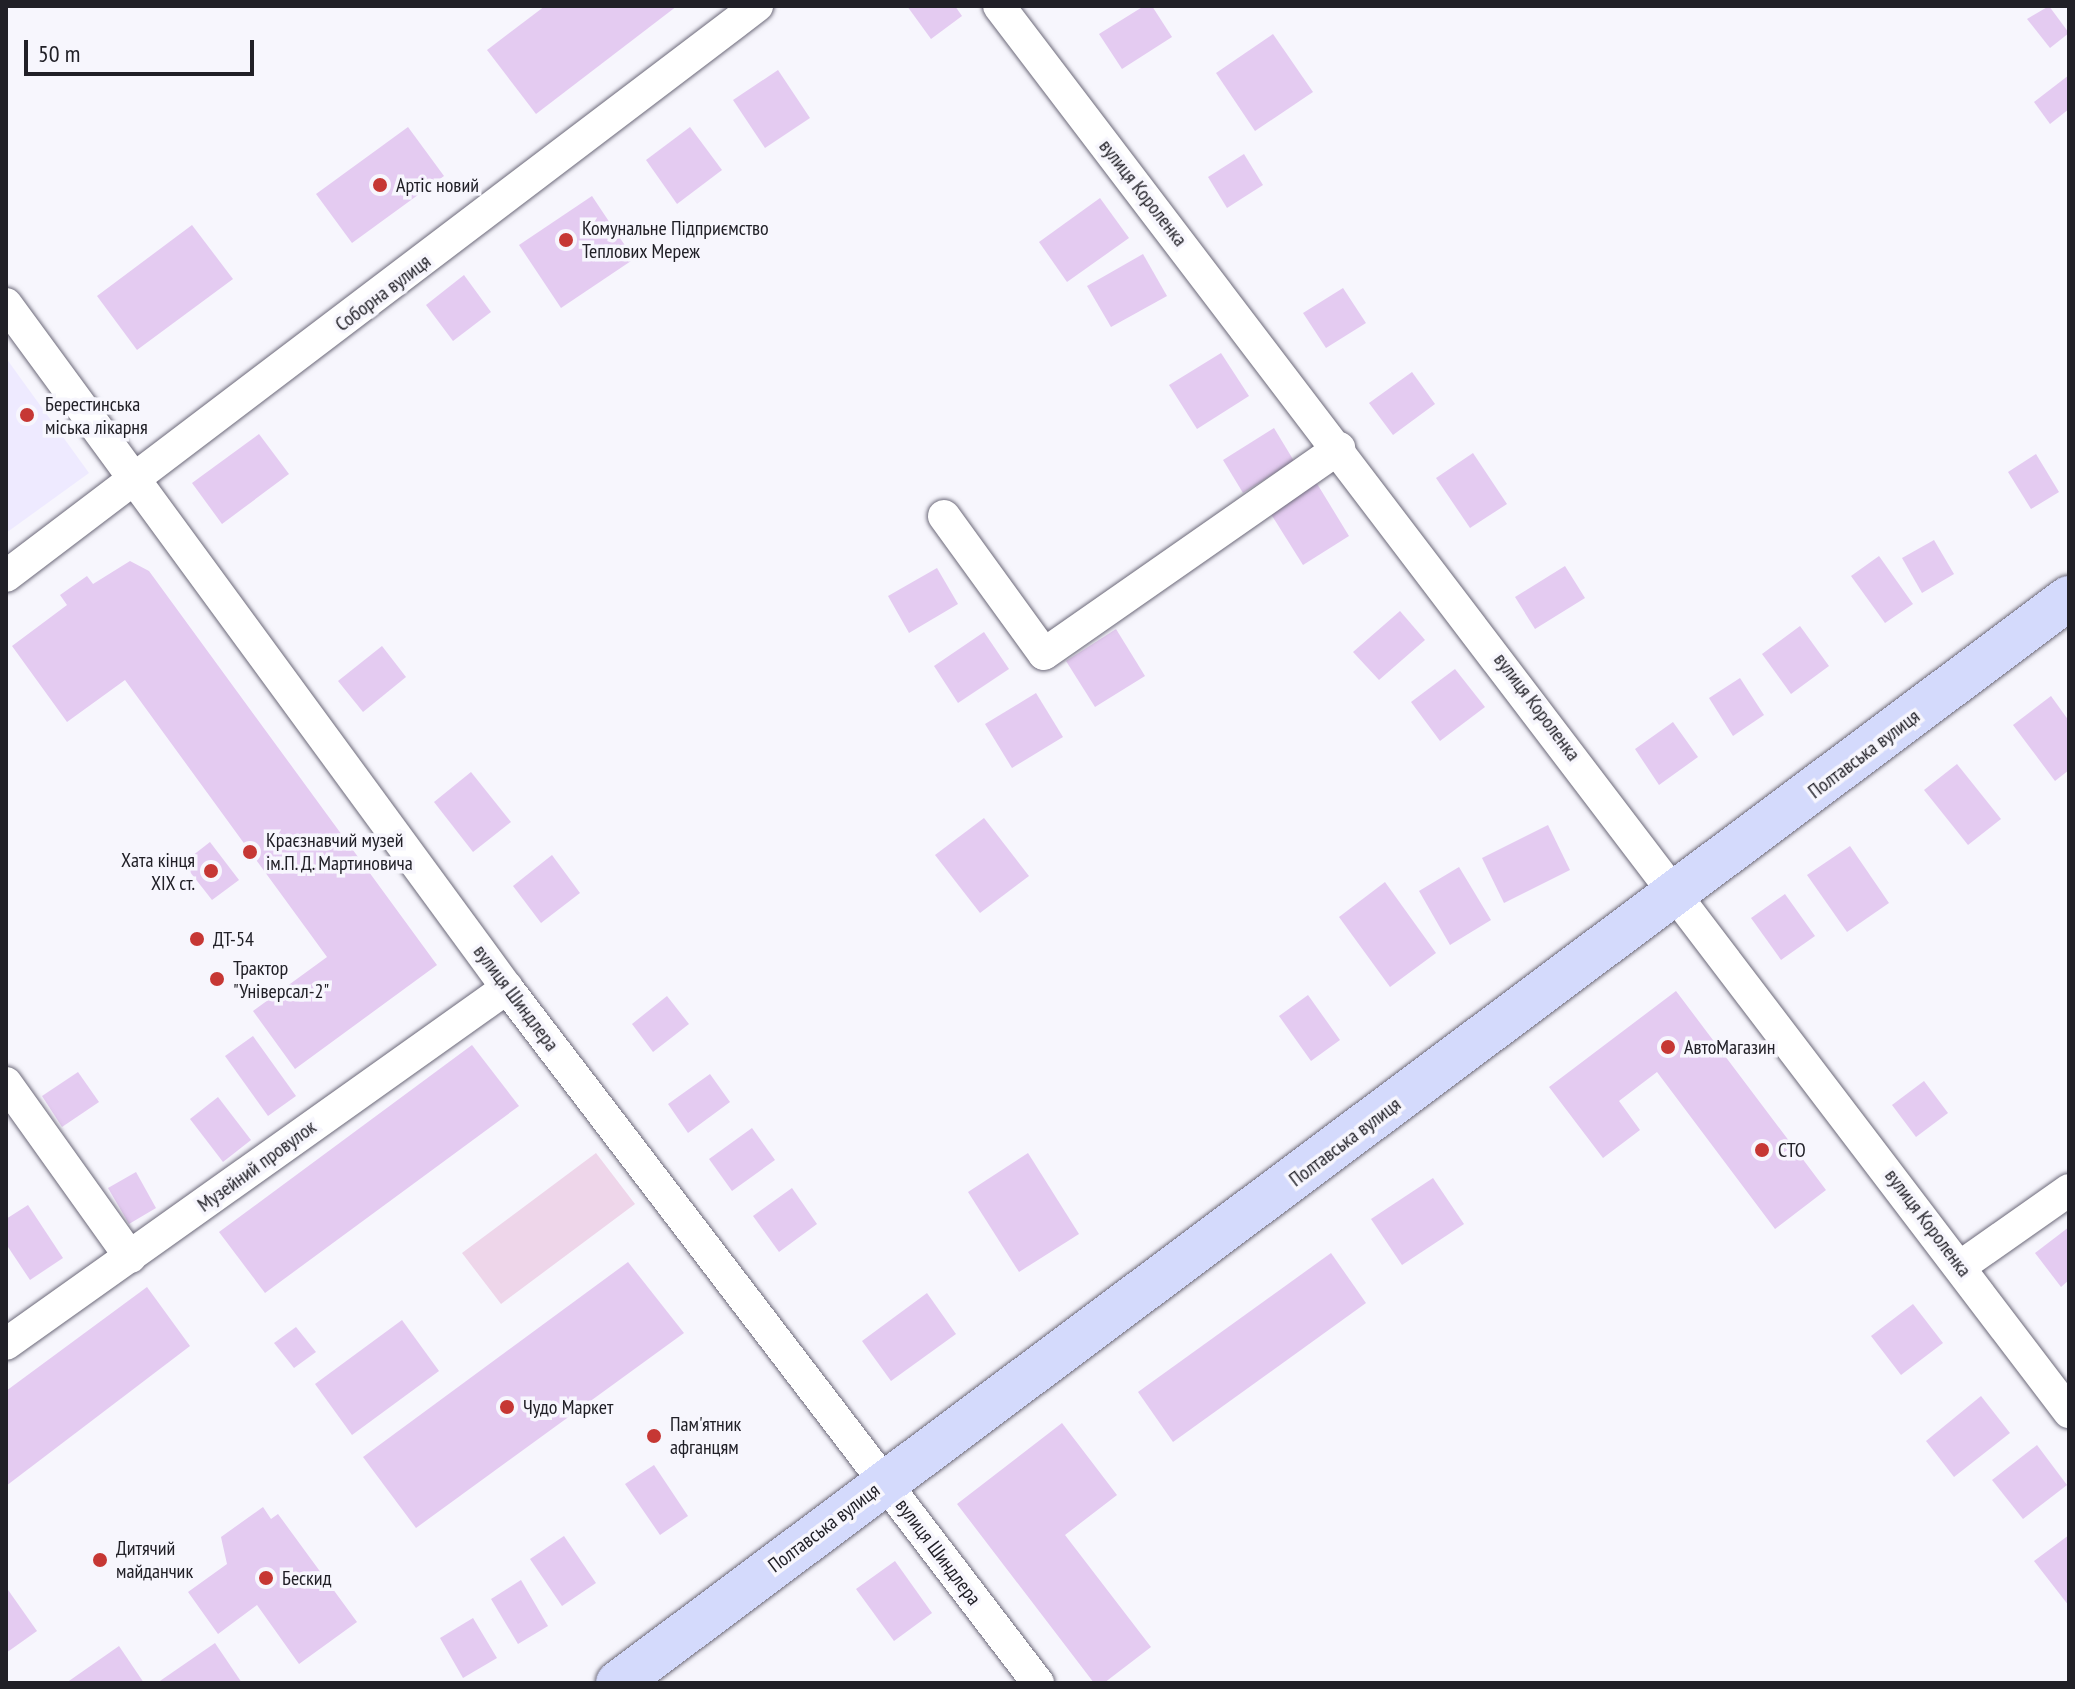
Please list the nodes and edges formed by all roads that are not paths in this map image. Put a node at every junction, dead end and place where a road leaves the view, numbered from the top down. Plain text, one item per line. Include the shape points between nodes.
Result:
1 (757, 6) edge
2 (999, 6) edge
3 (6, 304) edge
4 (1339, 448) junction
5 (135, 483) junction
6 (944, 516) dead end
7 (6, 576) edge
8 (2069, 598) edge
9 (1677, 896) junction
10 (507, 988) junction
11 (6, 1083) edge
12 (2069, 1190) edge
13 (130, 1257) junction
14 (1961, 1266) junction
15 (6, 1344) edge
16 (2069, 1412) edge
17 (885, 1483) junction
18 (618, 1683) edge
19 (1038, 1683) edge

1 - 5 street, Соборна вулиця
2 - 4 street, вулиця Короленка
3 - 5 street, вулиця Шиндлера
4 - 6 street via 1044,654
4 - 9 street, вулиця Короленка
5 - 7 street, Соборна вулиця
5 - 10 street, вулиця Шиндлера
8 - 9 highway, Полтавська вулиця
9 - 14 street, вулиця Короленка
9 - 17 highway, Полтавська вулиця
10 - 13 street, Музейний провулок
10 - 17 street, вулиця Шиндлера
11 - 13 street
12 - 14 street
13 - 15 street, Музейний провулок
14 - 16 street, вулиця Короленка
17 - 18 highway, Полтавська вулиця
17 - 19 street, вулиця Шиндлера

